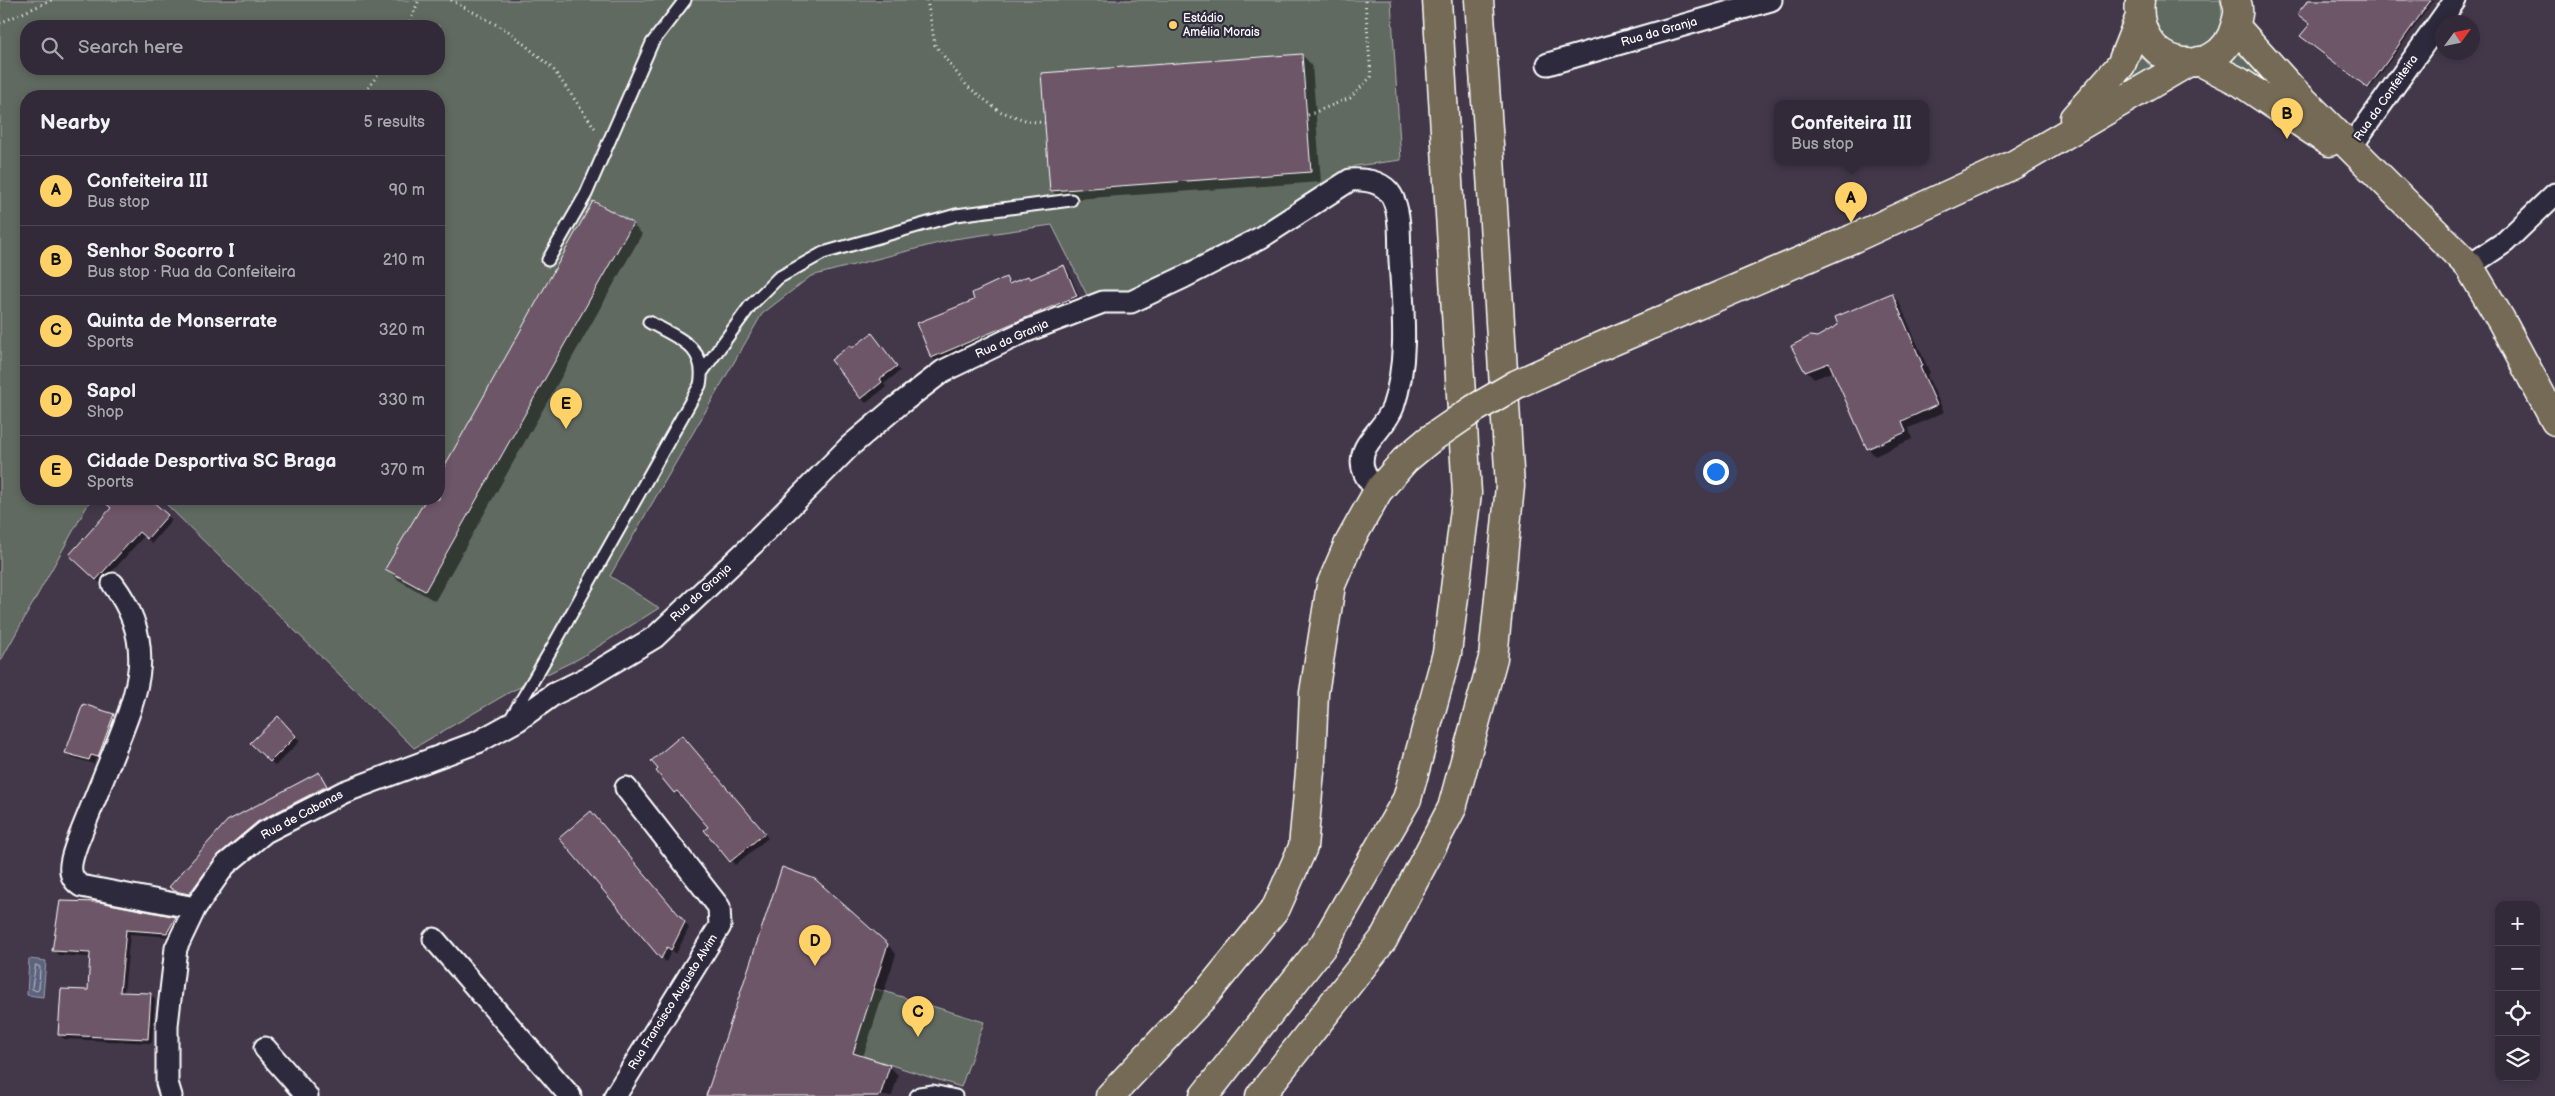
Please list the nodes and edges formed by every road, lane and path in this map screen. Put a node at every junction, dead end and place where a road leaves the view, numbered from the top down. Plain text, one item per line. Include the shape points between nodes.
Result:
1 (52, 0) edge
2 (419, 0) edge
3 (451, 0) edge
4 (685, 0) edge
5 (927, 0) edge
6 (1365, 0) edge
7 (1436, 0) edge
8 (1479, 0) edge
9 (1491, 0) edge
10 (1771, 0) edge
11 (2455, 0) edge
12 (2140, 5) edge
13 (2238, 9) edge
14 (411, 20) edge
15 (0, 23) edge
16 (2194, 61) junction
17 (1548, 64) dead end
18 (378, 75) edge
19 (366, 90) edge
20 (1308, 115) dead end
21 (1047, 123) dead end
22 (2046, 145) junction
23 (607, 146) junction
24 (2351, 147) junction
25 (1490, 158) junction
26 (2555, 194) edge
27 (1071, 200) dead end
28 (2404, 202) junction
29 (548, 260) dead end
30 (2469, 266) junction
31 (649, 322) dead end
32 (702, 372) junction
33 (2555, 421) edge
34 (1378, 491) junction
35 (113, 584) dead end
36 (505, 728) junction
37 (419, 763) joint
38 (626, 788) dead end
39 (195, 908) junction
40 (434, 939) dead end
41 (265, 1048) dead end
42 (170, 1096) edge
43 (307, 1096) edge
44 (570, 1096) edge
45 (615, 1096) edge
46 (916, 1096) edge
47 (956, 1096) edge
48 (1110, 1096) edge
49 (1204, 1096) edge
50 (1260, 1096) edge

1 - 15 path
2 - 14 path
3 - 23 path via 510,32 554,70
4 - 23 lane via 652,43
5 - 21 path via 935,45 967,86 999,111 1028,121
6 - 20 path via 1371,77 1350,98
7 - 49 main road via 1467,493 1446,653 1407,799 1324,944
8 - 25 main road
9 - 25 main road via 1498,120
10 - 17 street, Rua da Granja
11 - 24 street, Rua da Confeiteira
12 - 16 main road via 2142,32 2151,46 2179,62
12 - 22 main road via 2121,65 2087,106
13 - 16 main road via 2233,35 2223,48 2210,58
13 - 24 main road via 2284,80
16 - 22 main road
16 - 28 main road via 2240,82 2344,152
18 - 19 path
22 - 34 main road, bridge via 2015,164 1861,234 1518,384 1429,440 1405,460
23 - 29 lane via 586,194
24 - 28 main road
25 - 50 main road via 1510,486 1493,658 1452,808 1384,940
26 - 30 street via 2505,242
27 - 32 lane via 956,215 823,253 778,278 750,306
28 - 30 main road
30 - 33 main road via 2502,320
31 - 32 lane via 692,346
32 - 36 lane via 695,396
34 - 36 street, Rua da Granja via 1366,479 1362,464 1364,450 1393,409 1403,363 1399,226 1394,199 1380,184 1365,179 1350,180 1260,238 1131,302 1104,302 1024,332 943,371 850,446 754,544 655,637 600,671 554,694
34 - 48 main road via 1330,585 1314,693 1303,846 1276,908 1206,994
35 - 39 street via 133,616 141,668 135,701 72,858 70,874 81,886
36 - 37 street, Rua da Granja via 478,742
37 - 39 street, Rua de Cabanas via 344,792 265,832 225,865
38 - 45 street, Rua Francisco Augusto Alvim via 719,907 720,926
39 - 42 street, Rua de Cabanas via 176,948 167,1025 166,1083
40 - 44 street
41 - 43 street
46 - 47 lane via 933,1091

